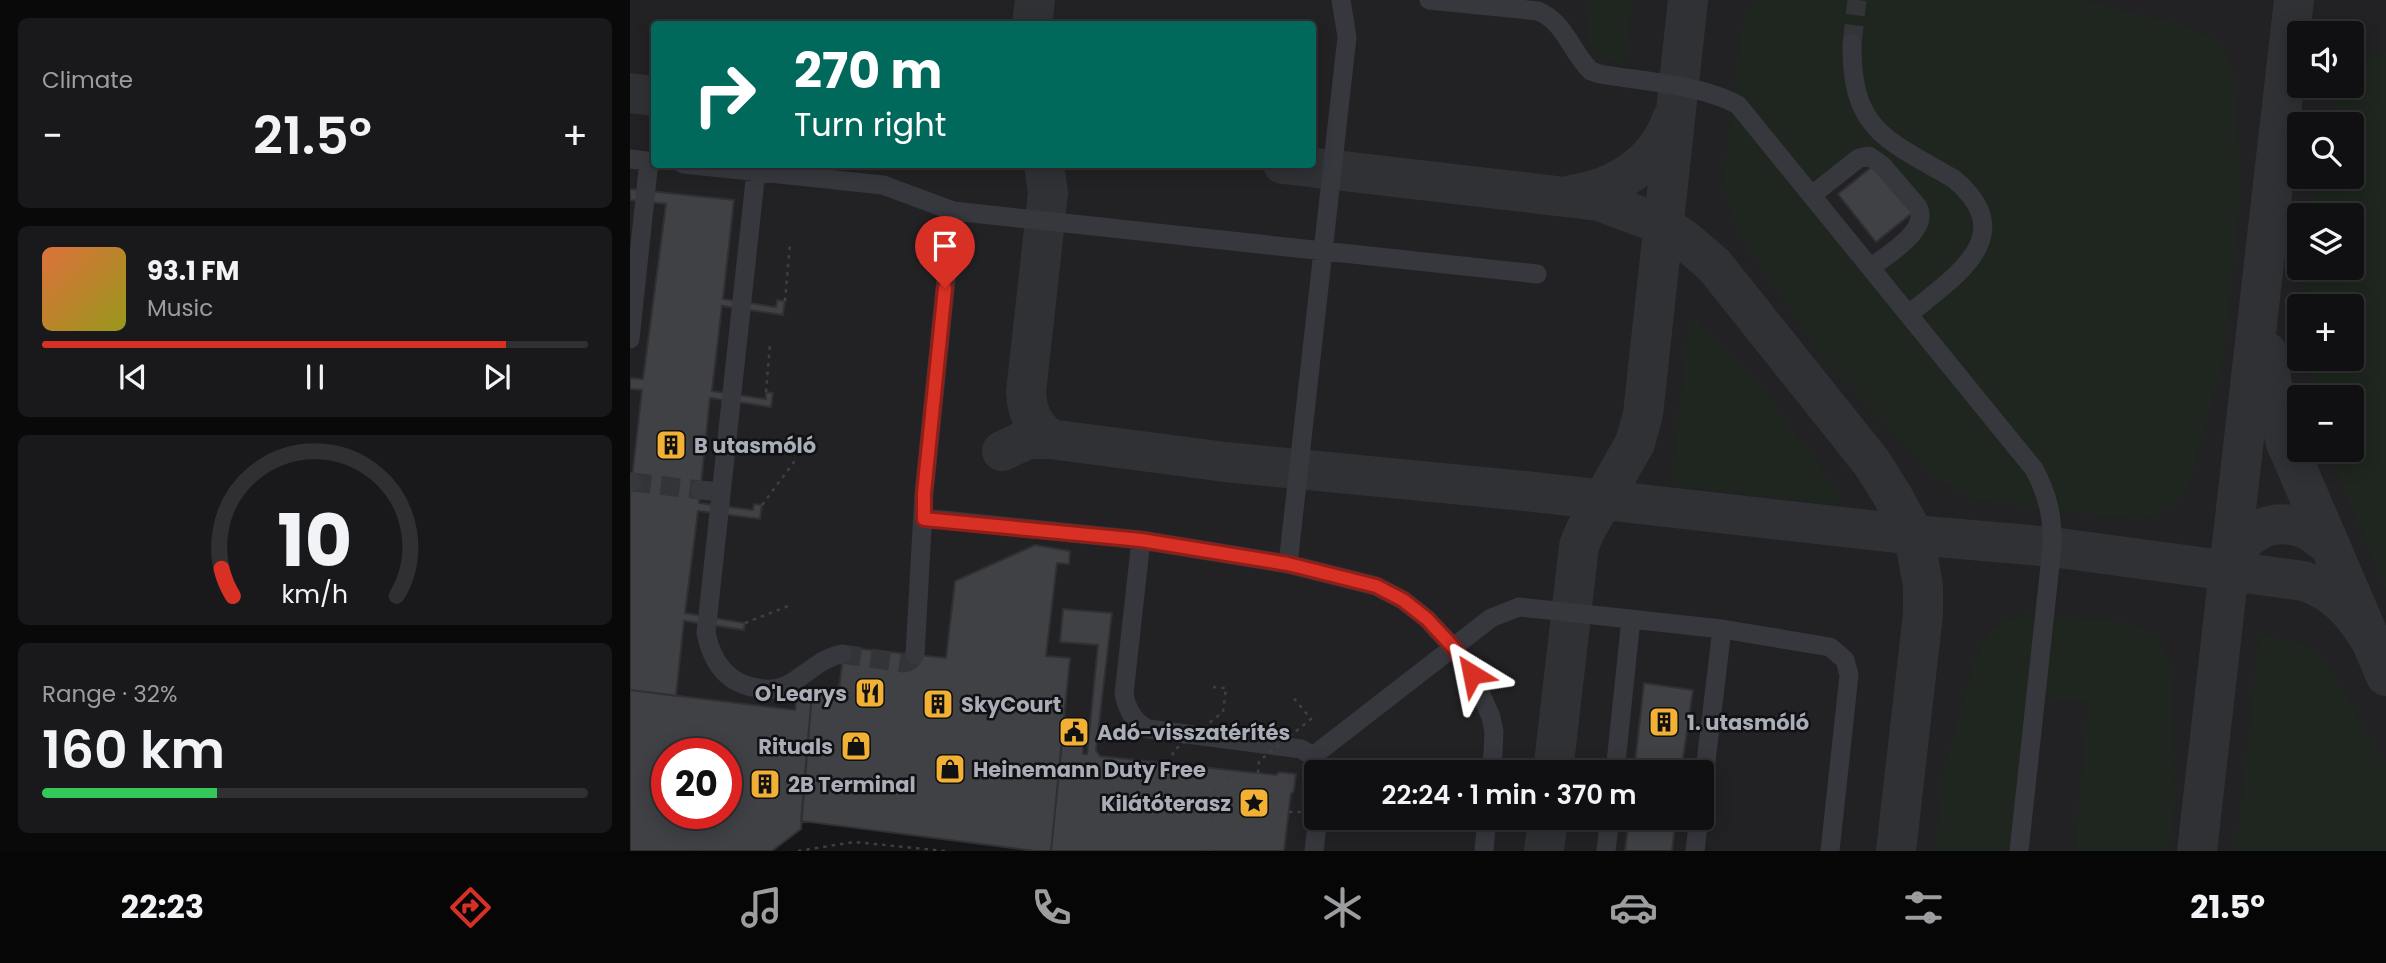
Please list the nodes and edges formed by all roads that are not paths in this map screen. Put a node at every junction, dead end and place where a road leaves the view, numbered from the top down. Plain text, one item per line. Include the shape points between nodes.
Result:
1 (1341, 0) edge
2 (1429, 0) edge
3 (1852, 44) tunnel mouth
4 (644, 161) edge
5 (725, 168) edge
6 (756, 171) junction
7 (1812, 195) junction
8 (953, 211) junction
9 (1325, 251) junction
10 (1871, 268) junction
11 (1537, 274) dead end
12 (1909, 314) junction
13 (630, 339) edge
14 (700, 490) tunnel mouth
15 (721, 492) junction
16 (924, 519) junction
17 (1141, 540) junction
18 (1288, 564) junction
19 (1632, 619) junction
20 (1722, 629) junction
21 (1453, 647) junction
22 (842, 654) tunnel mouth
23 (915, 655) dead end
24 (1313, 760) edge
25 (1322, 760) edge
26 (1493, 760) edge
27 (1616, 760) edge
28 (1706, 760) edge
29 (1316, 830) edge
30 (1485, 830) edge
31 (1608, 830) edge
32 (1697, 830) edge
33 (1314, 851) edge
34 (1483, 851) edge
35 (1606, 851) edge
36 (1695, 851) edge
37 (1830, 851) edge
38 (2019, 851) edge

1 - 9 lane via 1347,37
2 - 7 lane via 1538,12 1557,23 1591,71 1728,99 1746,112
3 - 12 lane via 1853,82 1871,124 1889,141 1964,187 1982,223 1976,254
4 - 13 lane
5 - 6 lane
6 - 8 lane via 883,186
6 - 15 lane
7 - 10 lane
7 - 10 lane via 1859,158 1869,156 1917,207 1919,228
8 - 9 lane
8 - 16 lane
9 - 11 lane
9 - 18 lane
10 - 12 lane
12 - 38 lane via 2034,469 2050,509 2052,547
14 - 15 lane
15 - 22 lane via 706,633 718,666 746,687 774,689
16 - 17 lane
16 - 23 lane
17 - 18 lane
17 - 24 lane via 1124,694 1137,722 1149,729 1301,749
18 - 21 lane via 1376,586 1427,619
19 - 20 lane
19 - 21 lane via 1519,607 1491,618
19 - 27 lane
20 - 28 lane
20 - 37 lane via 1830,647 1845,660 1849,675
21 - 25 lane
21 - 26 lane via 1472,674 1491,717
29 - 33 lane
30 - 34 lane
31 - 35 lane
32 - 36 lane

